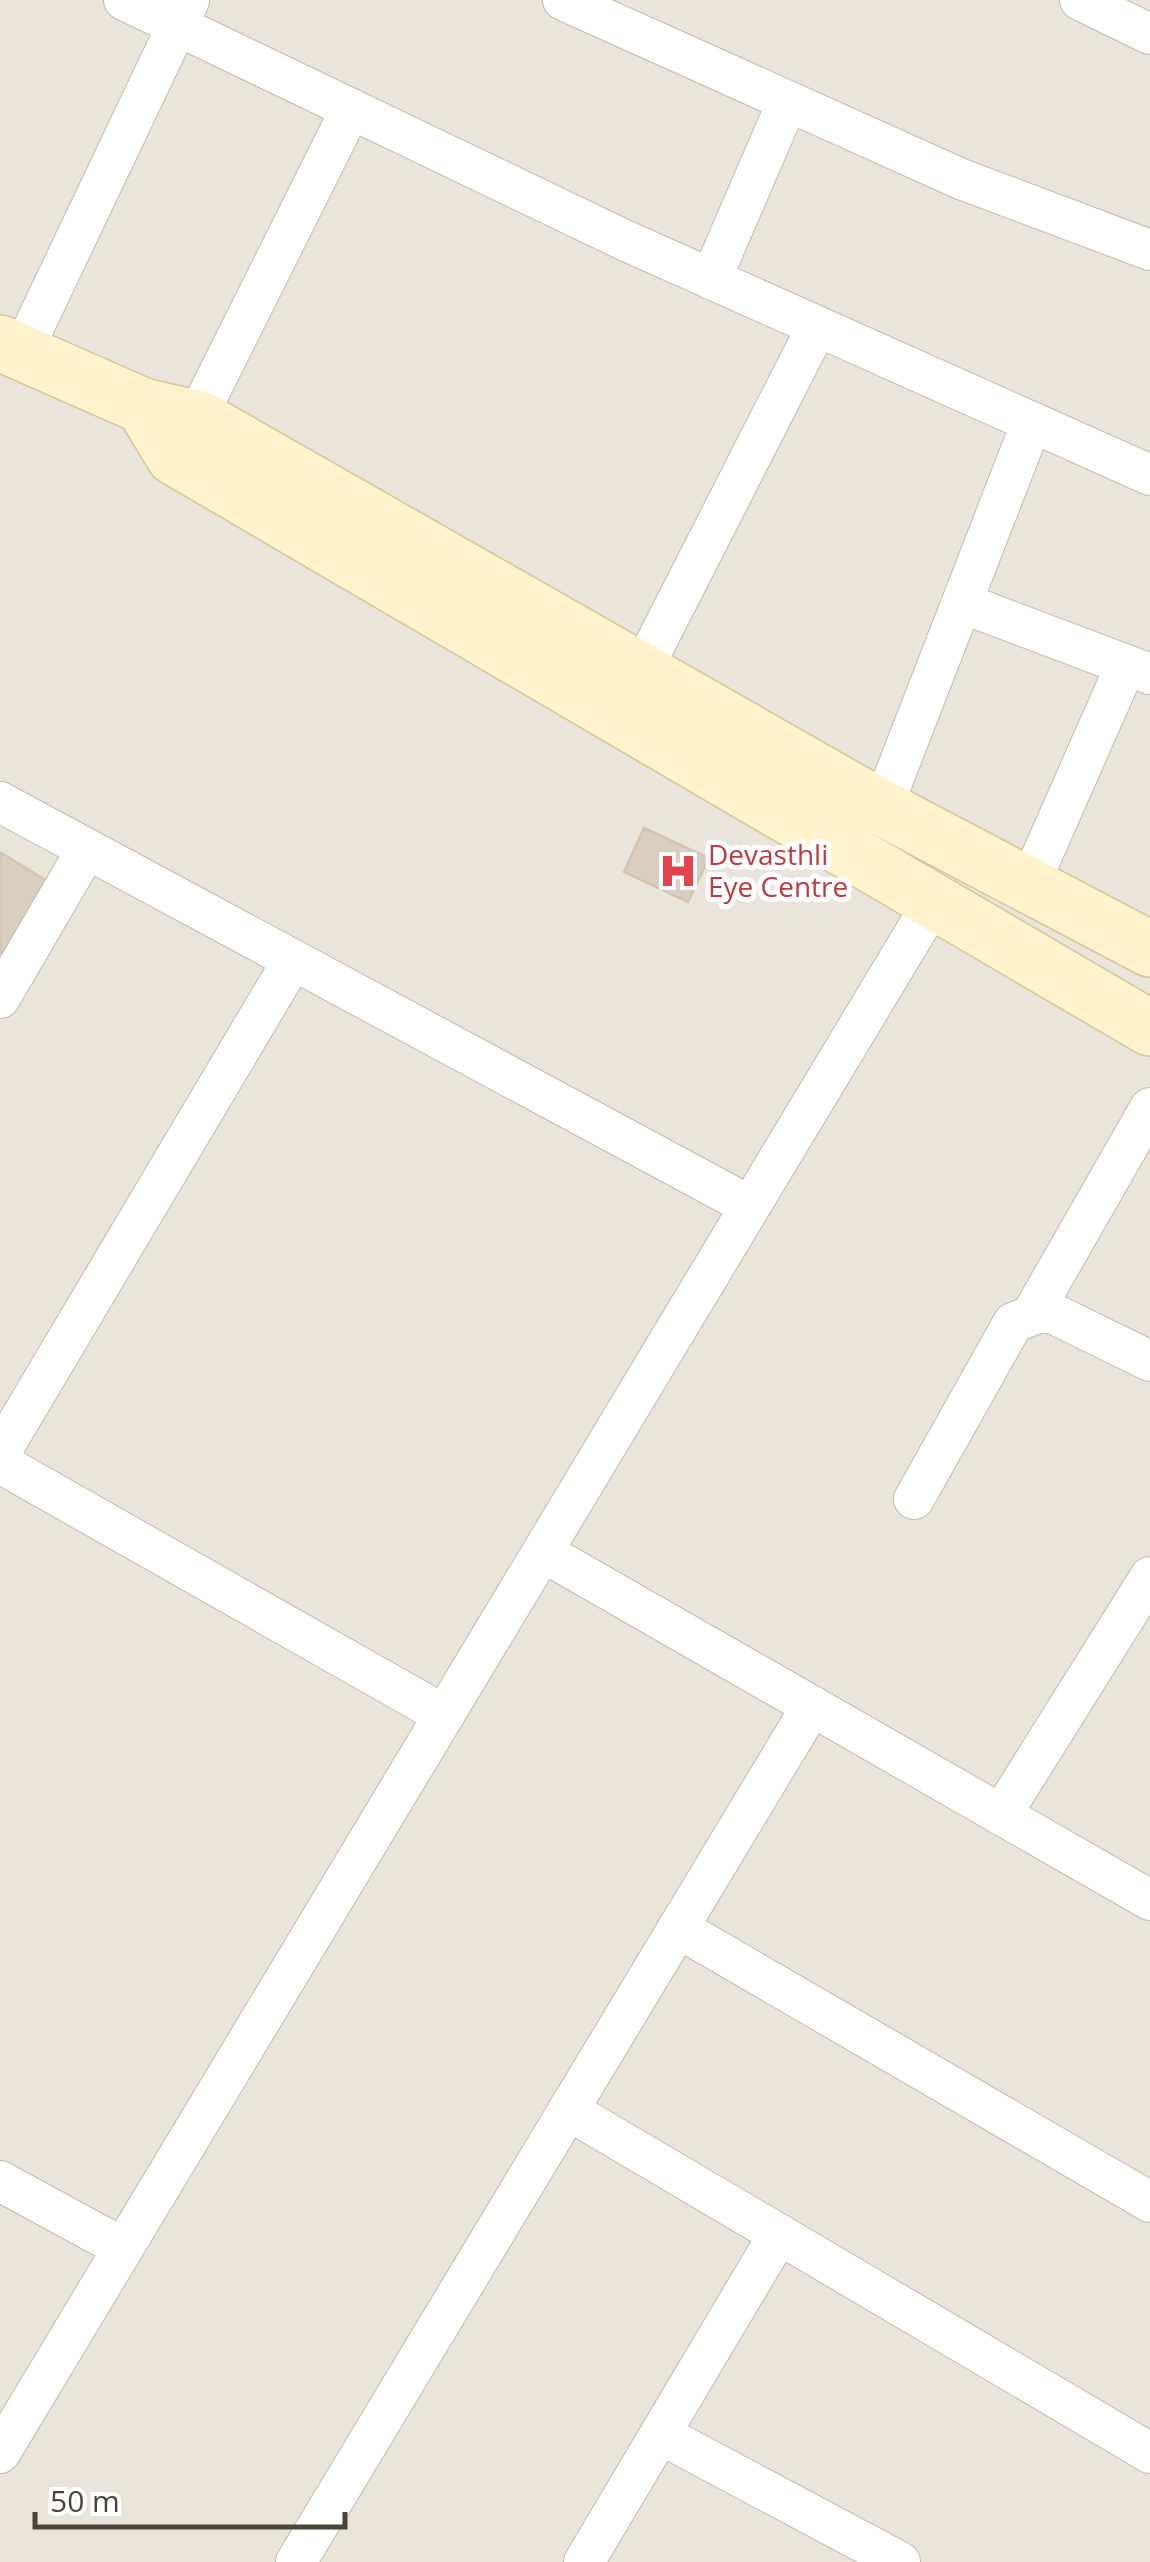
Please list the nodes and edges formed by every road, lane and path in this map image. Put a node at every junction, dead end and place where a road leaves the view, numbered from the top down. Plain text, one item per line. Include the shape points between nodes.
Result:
1 (124, 0) edge
2 (563, 0) edge
3 (1080, 0) edge
4 (183, 13) edge
5 (1150, 34) edge
6 (787, 103) junction
7 (351, 109) junction
8 (1150, 250) edge
9 (711, 279) junction
10 (817, 327) junction
11 (11, 348) edge
12 (1032, 422) junction
13 (187, 438) junction
14 (1150, 475) edge
15 (962, 603) junction
16 (643, 668) junction
17 (1138, 669) edge
18 (0, 802) edge
19 (882, 808) junction
20 (87, 848) junction
21 (1029, 885) junction
22 (934, 901) junction
23 (1150, 949) edge
24 (293, 960) junction
25 (0, 998) edge
26 (1150, 1028) edge
27 (1150, 1108) edge
28 (750, 1206) junction
29 (1032, 1314) junction
30 (1150, 1361) edge
31 (0, 1454) edge
32 (0, 1463) edge
33 (914, 1499) dead end
34 (543, 1552) junction
35 (1150, 1577) edge
36 (812, 1706) junction
37 (444, 1716) junction
38 (1001, 1814) junction
39 (1150, 1900) edge
40 (678, 1928) junction
41 (568, 2110) junction
42 (0, 2181) edge
43 (1150, 2202) edge
44 (780, 2234) junction
45 (123, 2248) junction
46 (660, 2434) junction
47 (0, 2453) edge
48 (1150, 2453) edge
49 (296, 2562) edge
50 (584, 2562) edge
51 (900, 2562) edge

1 - 4 street
2 - 6 street
3 - 5 street
4 - 7 street
4 - 11 street
6 - 8 street via 960,179
6 - 9 street
7 - 9 street
7 - 13 street
9 - 10 street
10 - 12 street
10 - 16 street
11 - 13 main road via 142,406
12 - 14 street
12 - 15 street
13 - 16 main road
13 - 22 main road
15 - 17 street
15 - 19 street
16 - 19 main road
17 - 21 street
18 - 20 street
19 - 21 main road
20 - 24 street
20 - 25 street
21 - 23 main road
22 - 26 main road
22 - 28 street
24 - 28 street
24 - 31 street
27 - 29 street
28 - 34 street
29 - 30 street via 1054,1314
29 - 33 street via 1005,1333
32 - 37 street
34 - 36 street
34 - 37 street
35 - 38 street
36 - 38 street
36 - 40 street
37 - 45 street
38 - 39 street
40 - 41 street
40 - 43 street
41 - 44 street
41 - 49 street
42 - 45 street
44 - 46 street
44 - 48 street
45 - 47 street
46 - 50 street
46 - 51 street

